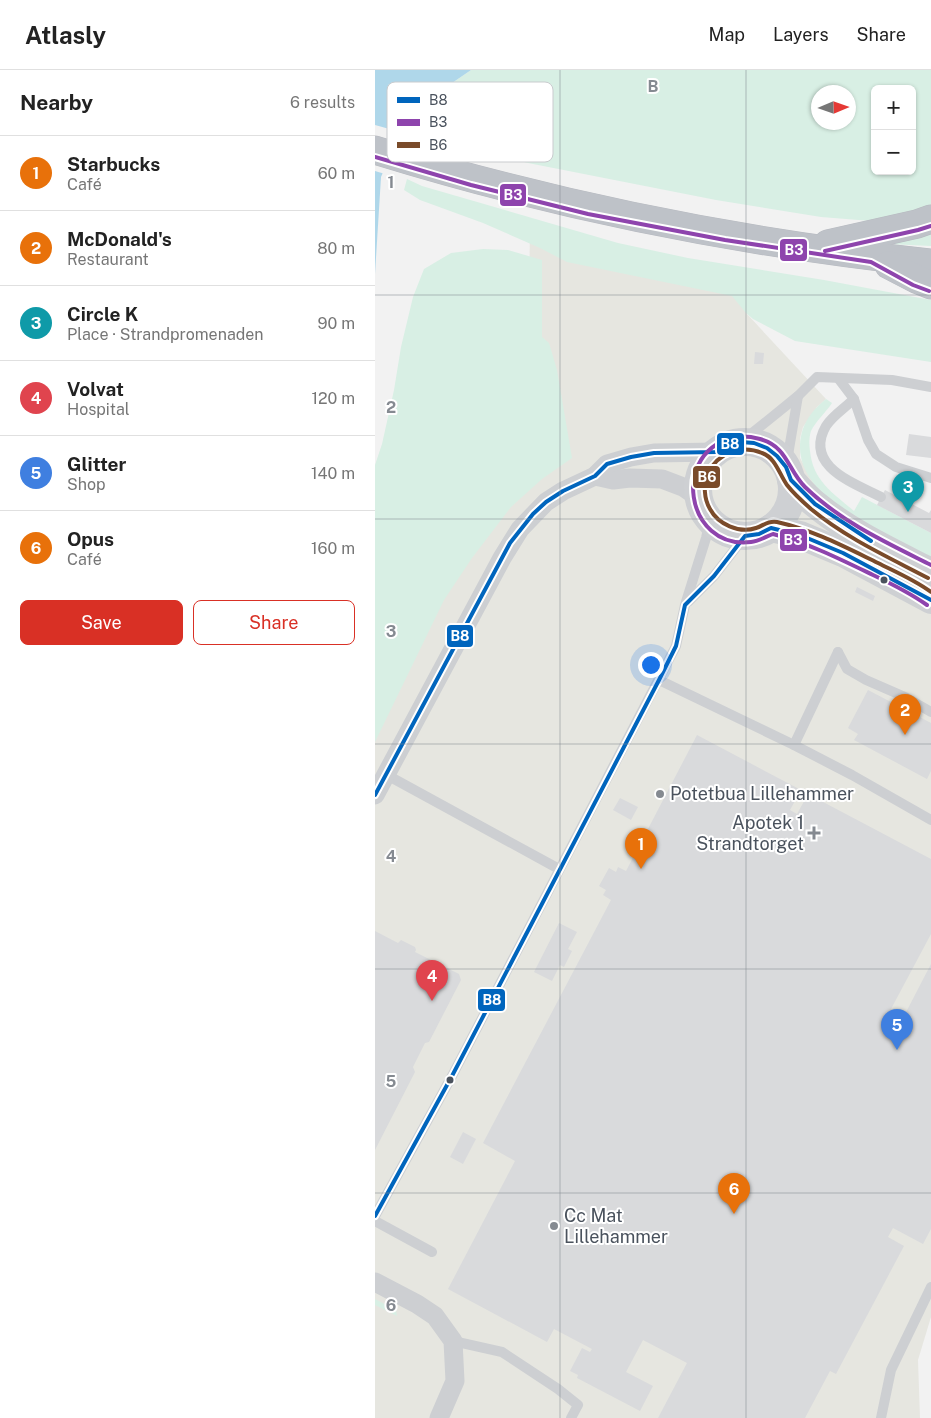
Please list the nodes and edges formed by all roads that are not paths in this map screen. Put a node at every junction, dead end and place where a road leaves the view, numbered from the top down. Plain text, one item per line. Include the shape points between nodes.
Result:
1 (375, 150) edge
2 (387, 154) edge
3 (414, 162) edge
4 (931, 219) edge
5 (812, 248) junction
6 (873, 256) junction
7 (931, 263) edge
8 (931, 284) edge
9 (838, 378) junction
10 (931, 387) edge
11 (797, 396) junction
12 (854, 399) junction
13 (729, 447) junction
14 (788, 473) junction
15 (595, 476) junction
16 (931, 478) edge
17 (881, 497) dead end
18 (705, 509) junction
19 (771, 528) junction
20 (745, 536) junction
21 (931, 572) edge
22 (931, 600) edge
23 (685, 605) junction
24 (659, 680) junction
25 (931, 712) edge
26 (794, 745) junction
27 (385, 774) junction
28 (375, 795) edge
29 (931, 820) edge
30 (559, 869) junction
31 (375, 1216) edge
32 (375, 1221) edge
33 (432, 1252) dead end
34 (375, 1282) edge
35 (931, 1287) edge
36 (453, 1341) junction
37 (439, 1418) edge
38 (571, 1418) edge
39 (881, 1418) edge

1 - 2 highway
3 - 5 highway via 589,208
4 - 5 highway
5 - 6 highway
6 - 7 highway
6 - 8 highway
9 - 10 lane via 892,380
9 - 11 lane via 817,377
9 - 12 lane
11 - 13 lane
11 - 14 lane
12 - 16 lane via 876,454 896,468
12 - 17 lane via 827,425 819,443 823,459 846,480
13 - 14 street via 754,443 767,448 777,456
13 - 15 street via 631,457 607,464
13 - 18 street via 707,461 701,473 698,485
14 - 19 street via 791,493 788,507
14 - 21 street via 815,504 837,520
15 - 18 street via 613,480 662,479 683,487
15 - 27 street via 546,502 510,543
18 - 20 street via 720,529
18 - 23 lane
19 - 20 street
19 - 22 street via 800,535 843,553
20 - 23 lane via 714,576
23 - 24 lane via 676,646
24 - 26 lane
24 - 30 lane
25 - 26 lane via 847,669 838,652
26 - 29 lane
27 - 28 street
27 - 30 lane
30 - 31 lane
32 - 33 lane
34 - 36 street via 435,1316
35 - 39 lane via 891,1370
36 - 37 street via 455,1381
36 - 38 lane via 501,1352 558,1389 578,1405

